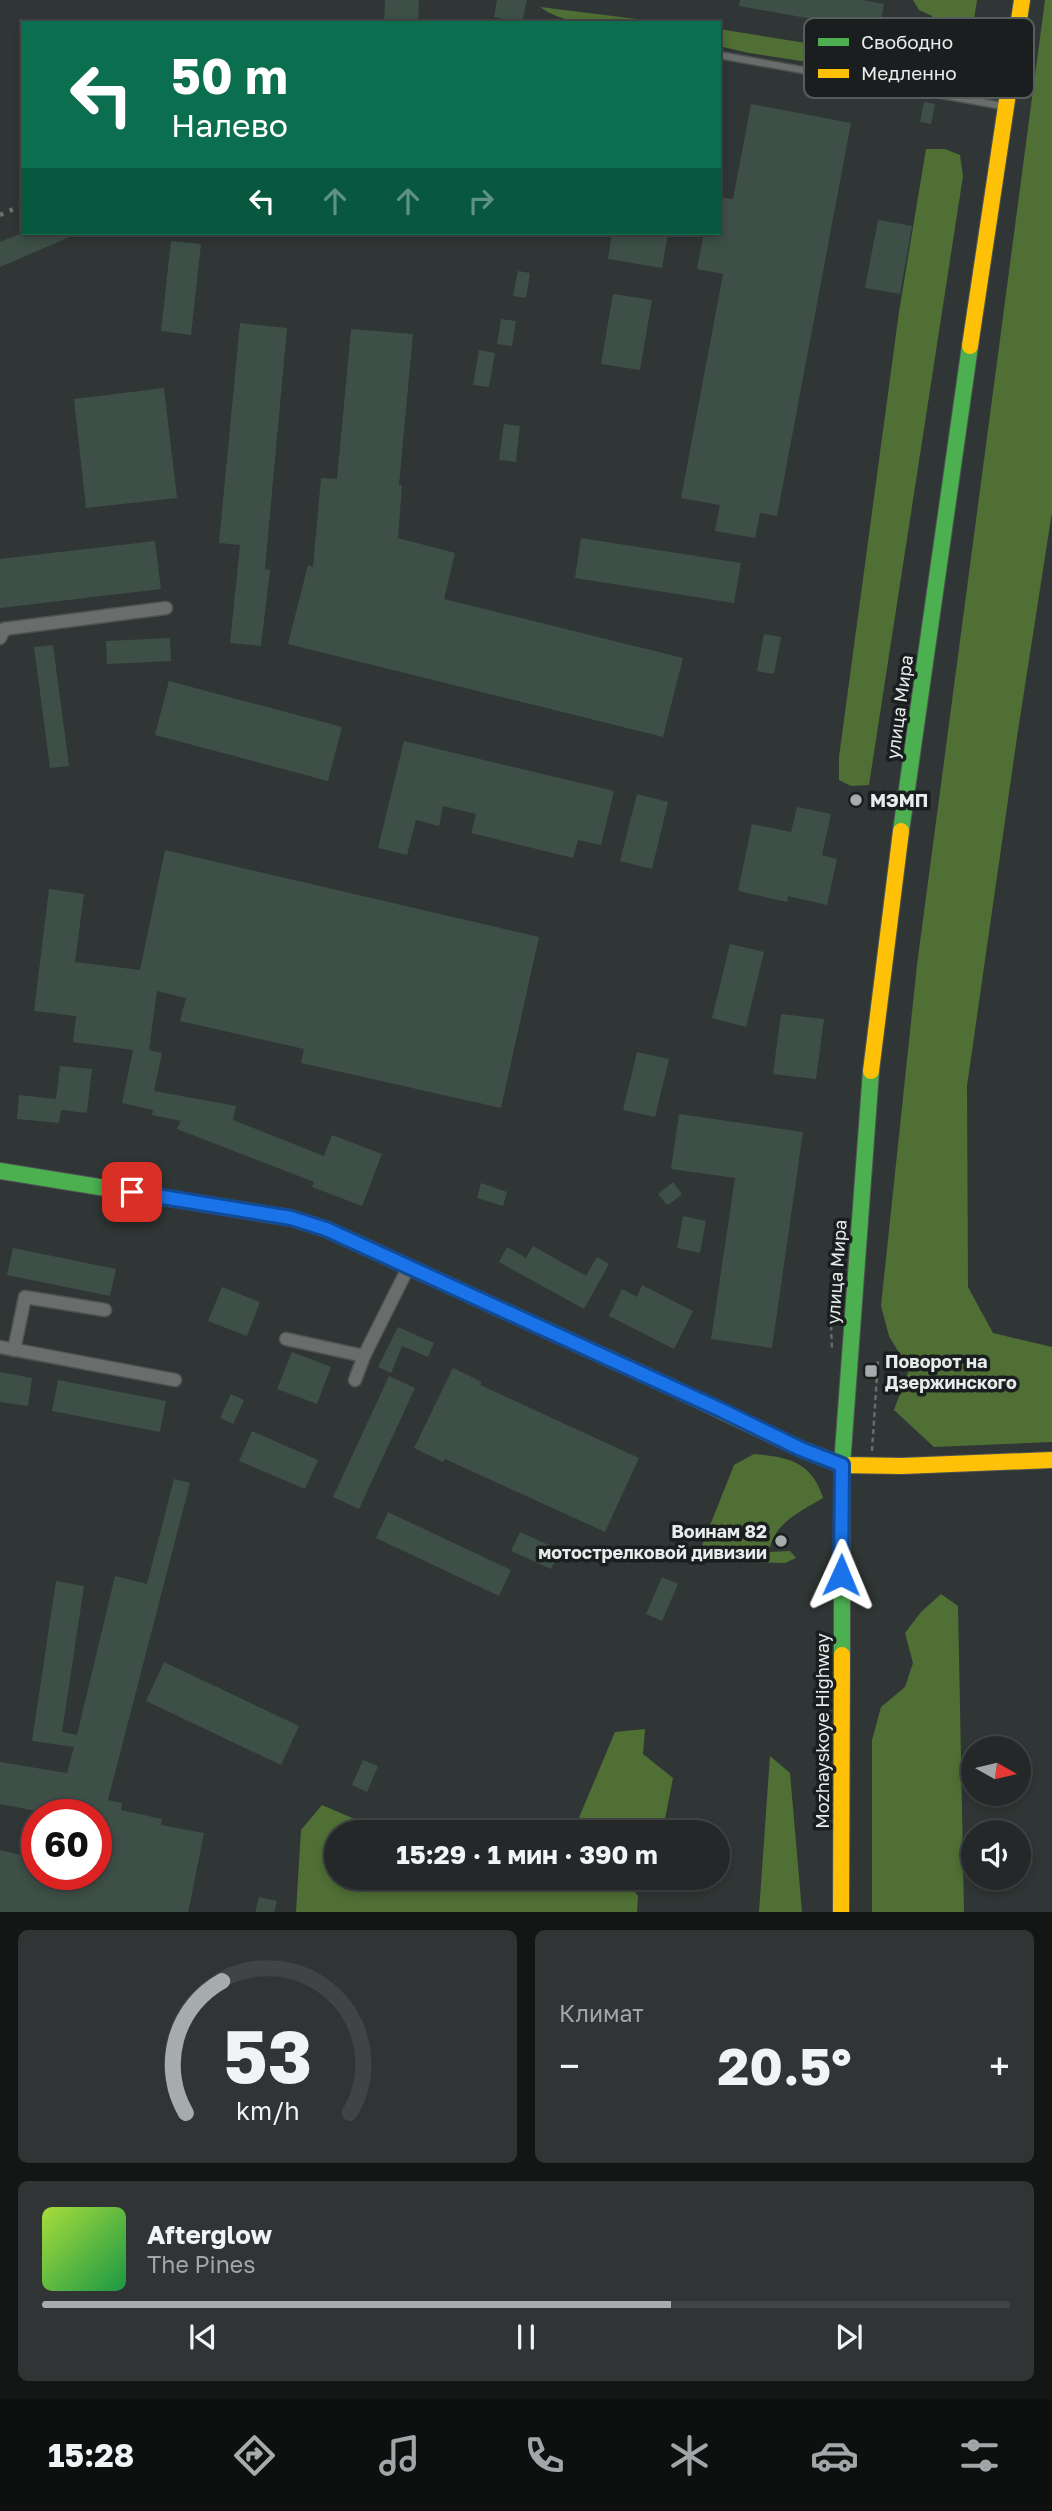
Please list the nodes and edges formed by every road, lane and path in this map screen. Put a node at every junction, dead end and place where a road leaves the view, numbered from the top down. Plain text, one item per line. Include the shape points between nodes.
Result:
1 (1022, 0) edge
2 (1019, 18) edge
3 (721, 55) edge
4 (804, 71) edge
5 (955, 98) edge
6 (1006, 98) edge
7 (1004, 107) junction
8 (166, 608) dead end
9 (0, 638) edge
10 (0, 1171) edge
11 (409, 1266) junction
12 (830, 1300) dead end
13 (105, 1310) dead end
14 (286, 1339) dead end
15 (0, 1348) edge
16 (14, 1350) junction
17 (364, 1356) junction
18 (832, 1357) dead end
19 (878, 1360) dead end
20 (175, 1380) dead end
21 (355, 1380) dead end
22 (1052, 1460) edge
23 (842, 1465) junction
24 (871, 1466) junction
25 (841, 1912) edge

1 - 2 main road, улица Мира
3 - 4 lane
5 - 7 lane
6 - 7 main road, улица Мира
7 - 23 main road, улица Мира via 877,1015
8 - 9 street via 4,629
10 - 11 main road via 291,1218
11 - 17 street
11 - 23 main road
12 - 18 path
13 - 16 street via 24,1297
14 - 17 street
15 - 16 street
16 - 20 street
17 - 21 street
19 - 24 path
22 - 24 main road
23 - 24 main road
23 - 25 main road, Mozhayskoye Highway

